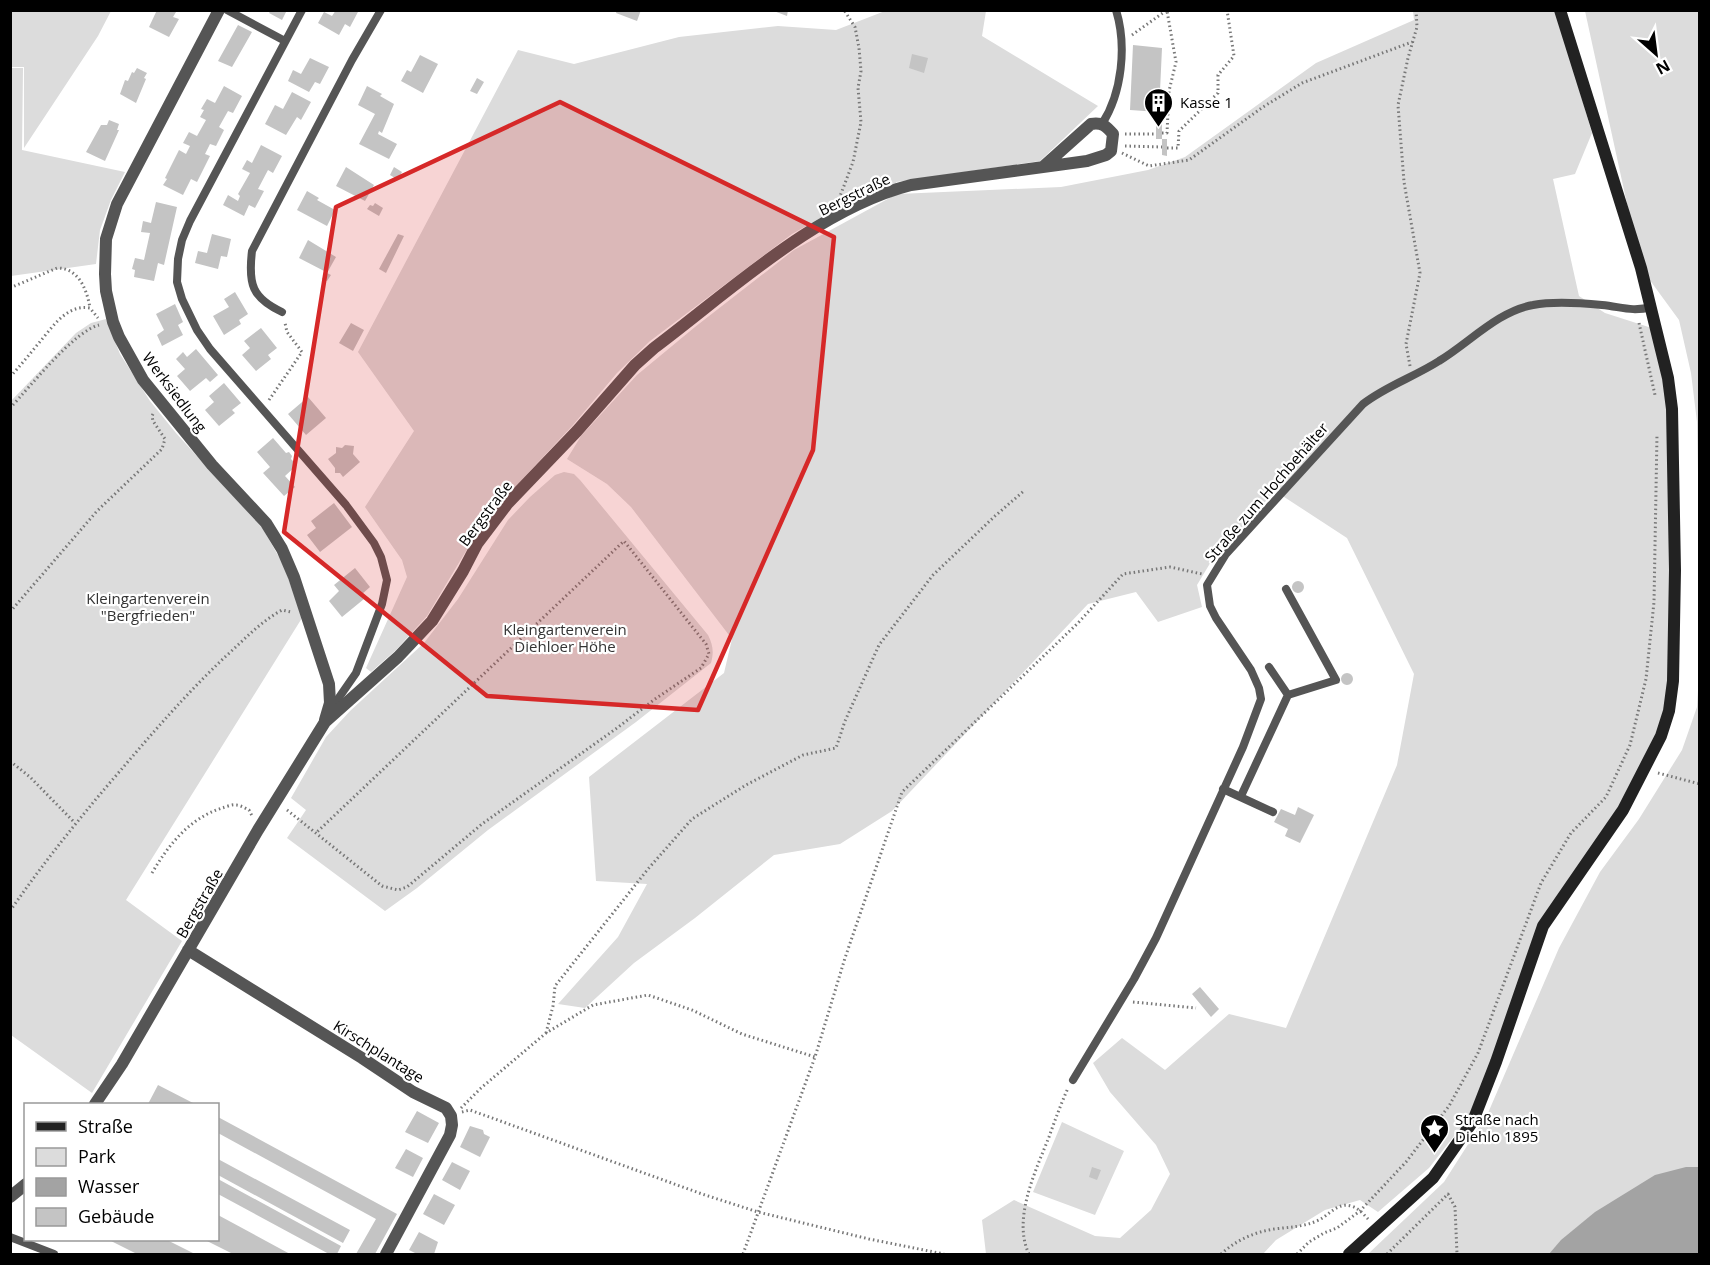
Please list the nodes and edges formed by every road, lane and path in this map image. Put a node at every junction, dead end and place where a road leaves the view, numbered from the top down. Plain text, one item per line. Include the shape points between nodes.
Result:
1 (219, 10) edge
2 (227, 10) edge
3 (302, 10) edge
4 (381, 10) edge
5 (844, 10) edge
6 (1116, 10) edge
7 (1227, 10) edge
8 (1416, 10) edge
9 (1560, 10) edge
10 (1167, 11) edge
11 (285, 41) junction
12 (1412, 42) junction
13 (1121, 45) junction
14 (1102, 124) junction
15 (1162, 133) dead end
16 (1156, 134) dead end
17 (1112, 142) junction
18 (1044, 166) junction
19 (829, 221) junction
20 (10, 288) edge
21 (1652, 307) junction
22 (90, 308) junction
23 (1636, 311) junction
24 (282, 312) joint
25 (1412, 375) junction
26 (10, 377) edge
27 (1656, 397) dead end
28 (161, 404) junction
29 (10, 408) edge
30 (263, 409) junction
31 (1658, 430) dead end
32 (1025, 490) dead end
33 (1211, 576) junction
34 (1286, 590) dead end
35 (10, 612) edge
36 (309, 620) junction
37 (1269, 667) dead end
38 (1288, 695) junction
39 (327, 717) junction
40 (10, 761) edge
41 (1645, 770) junction
42 (1700, 784) edge
43 (1223, 789) junction
44 (1241, 796) junction
45 (1273, 812) dead end
46 (300, 820) dead end
47 (75, 823) junction
48 (258, 830) junction
49 (317, 832) junction
50 (152, 873) dead end
51 (10, 911) edge
52 (188, 950) junction
53 (1123, 998) junction
54 (1196, 1008) dead end
55 (546, 1033) junction
56 (815, 1057) junction
57 (1073, 1080) joint
58 (96, 1103) edge
59 (451, 1116) junction
60 (24, 1186) edge
61 (10, 1197) edge
62 (1360, 1210) junction
63 (758, 1212) junction
64 (1376, 1228) junction
65 (10, 1237) edge
66 (54, 1254) edge
67 (386, 1254) edge
68 (743, 1254) edge
69 (944, 1254) edge
70 (1029, 1254) edge
71 (1221, 1254) edge
72 (1297, 1254) edge
73 (1349, 1254) edge
74 (1387, 1254) edge
75 (1457, 1254) edge

1 - 28 street, Werksiedlung via 117,204 106,239 105,274 113,322 126,352
2 - 11 lane
3 - 11 lane
4 - 24 lane via 252,251 252,280 257,294 265,304
5 - 19 path via 855,27 859,48 861,122 853,162
6 - 13 lane
7 - 17 path via 1234,56 1218,75 1218,93 1179,131 1178,148
8 - 12 path via 1417,27
9 - 21 main road
10 - 13 path
10 - 15 path via 1176,62 1169,91 1167,133
11 - 30 lane via 190,221 182,240 177,273 182,299 197,330
12 - 17 path via 1302,83 1189,160 1149,166
12 - 25 path via 1398,105 1404,182 1420,273 1406,344
13 - 14 lane via 1114,99
14 - 17 street
14 - 18 street via 1091,124
16 - 17 path
17 - 18 street, Bergstraße via 1106,155 1098,158
18 - 19 street, Bergstraße via 894,189
19 - 39 street, Bergstraße via 789,245 635,365 508,503 477,544 432,621 398,657
20 - 22 path via 64,268 82,284
21 - 23 lane, Straße zum Hochbehälter
21 - 41 main road via 1672,409 1674,651 1669,711
22 - 26 path via 82,306 64,315
22 - 29 path via 103,324 90,327 74,339
23 - 25 lane, Straße zum Hochbehälter via 1603,305 1532,305 1510,313
23 - 27 path
24 - 30 path via 287,332 302,352
25 - 33 lane, Straße zum Hochbehälter via 1363,404 1226,554
28 - 35 path via 152,418 165,439 162,449 97,511
28 - 36 street, Werksiedlung via 266,523 289,562
30 - 39 lane via 360,523 386,572 384,597 356,673
31 - 62 path via 1654,602 1646,679 1630,745 1606,797 1571,833 1541,883 1478,1053 1449,1106 1406,1162
32 - 55 path via 933,575 879,645 836,748 803,755 692,819 648,868 555,986
33 - 43 lane, Straße zum Hochbehälter via 1207,585 1210,606 1251,670 1261,699
33 - 56 path via 1170,567 1123,574 902,792
34 - 38 lane via 1336,680
36 - 39 street, Werksiedlung via 329,684
36 - 47 path via 282,610 266,619 204,677
37 - 38 lane
38 - 44 lane
39 - 48 street, Bergstraße
40 - 47 path
41 - 42 path
41 - 64 main road via 1623,810 1543,926 1473,1121 1433,1178
43 - 44 lane
43 - 53 lane, Straße zum Hochbehälter via 1156,938
44 - 45 lane
46 - 49 path
47 - 51 path
48 - 50 path via 249,810 235,804 217,810 195,820 178,836
48 - 52 street, Bergstraße
49 - 49 path via 382,886 398,890 407,887 482,824 701,668 709,654 703,637 624,541
52 - 58 street, Bergstraße
52 - 59 street, Kirschplantage via 413,1092 439,1103
53 - 54 path via 1140,1004
53 - 57 lane, Straße zum Hochbehälter
55 - 56 path via 593,1005 648,995 692,1010 742,1034
55 - 59 path
56 - 63 path
57 - 70 path via 1028,1192 1024,1233
59 - 63 path via 470,1110
59 - 67 street via 450,1135
60 - 61 street
62 - 64 path
62 - 71 path via 1351,1205 1339,1206 1305,1226 1249,1236
62 - 72 path
63 - 68 path
63 - 69 path
64 - 73 main road
65 - 66 lane
74 - 75 path via 1448,1194 1455,1207

